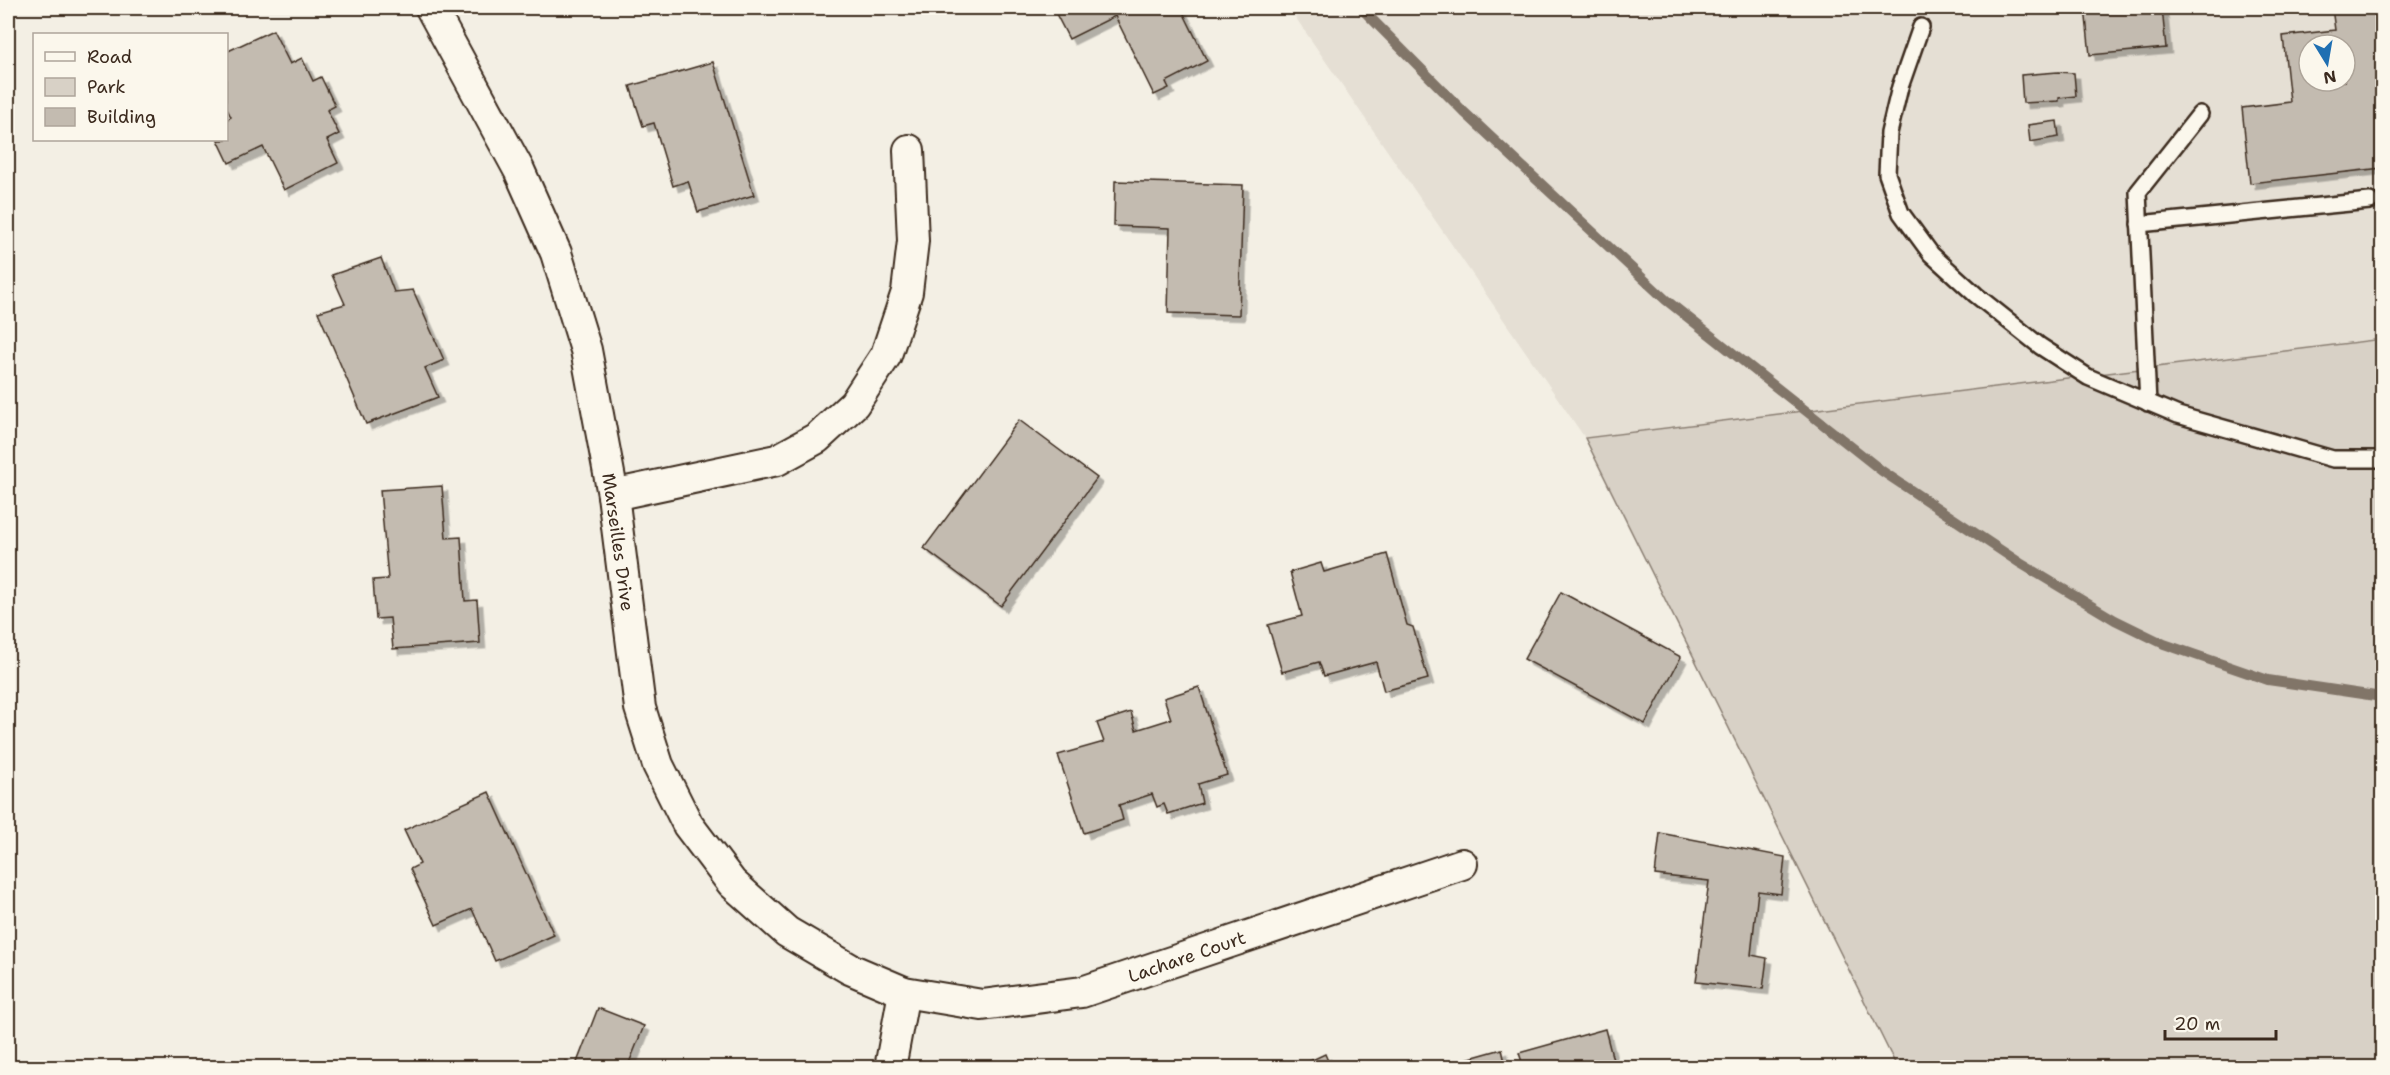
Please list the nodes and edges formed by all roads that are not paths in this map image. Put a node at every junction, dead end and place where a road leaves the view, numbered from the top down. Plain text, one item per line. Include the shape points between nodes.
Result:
1 (431, 8) edge
2 (1921, 27) dead end
3 (2200, 114) dead end
4 (909, 150) dead end
5 (2370, 201) dead end
6 (2139, 224) junction
7 (2148, 403) junction
8 (2382, 459) edge
9 (613, 495) junction
10 (1462, 864) dead end
11 (904, 992) junction
12 (890, 1068) edge

1 - 9 street, Marseilles Drive via 519,171 556,253 586,350
2 - 7 lane via 1889,133 1887,174 1901,213 1931,254 2040,346 2088,377
3 - 6 lane via 2138,192
4 - 9 street via 913,241 907,292 886,354 854,404 817,438 777,460
5 - 6 lane
6 - 7 lane
7 - 8 lane via 2178,416 2333,459
9 - 11 street, Marseilles Drive via 640,708 658,765 688,825 732,883 787,932 850,969
10 - 11 street, Lachare Court via 1082,992 982,1005
11 - 12 street

